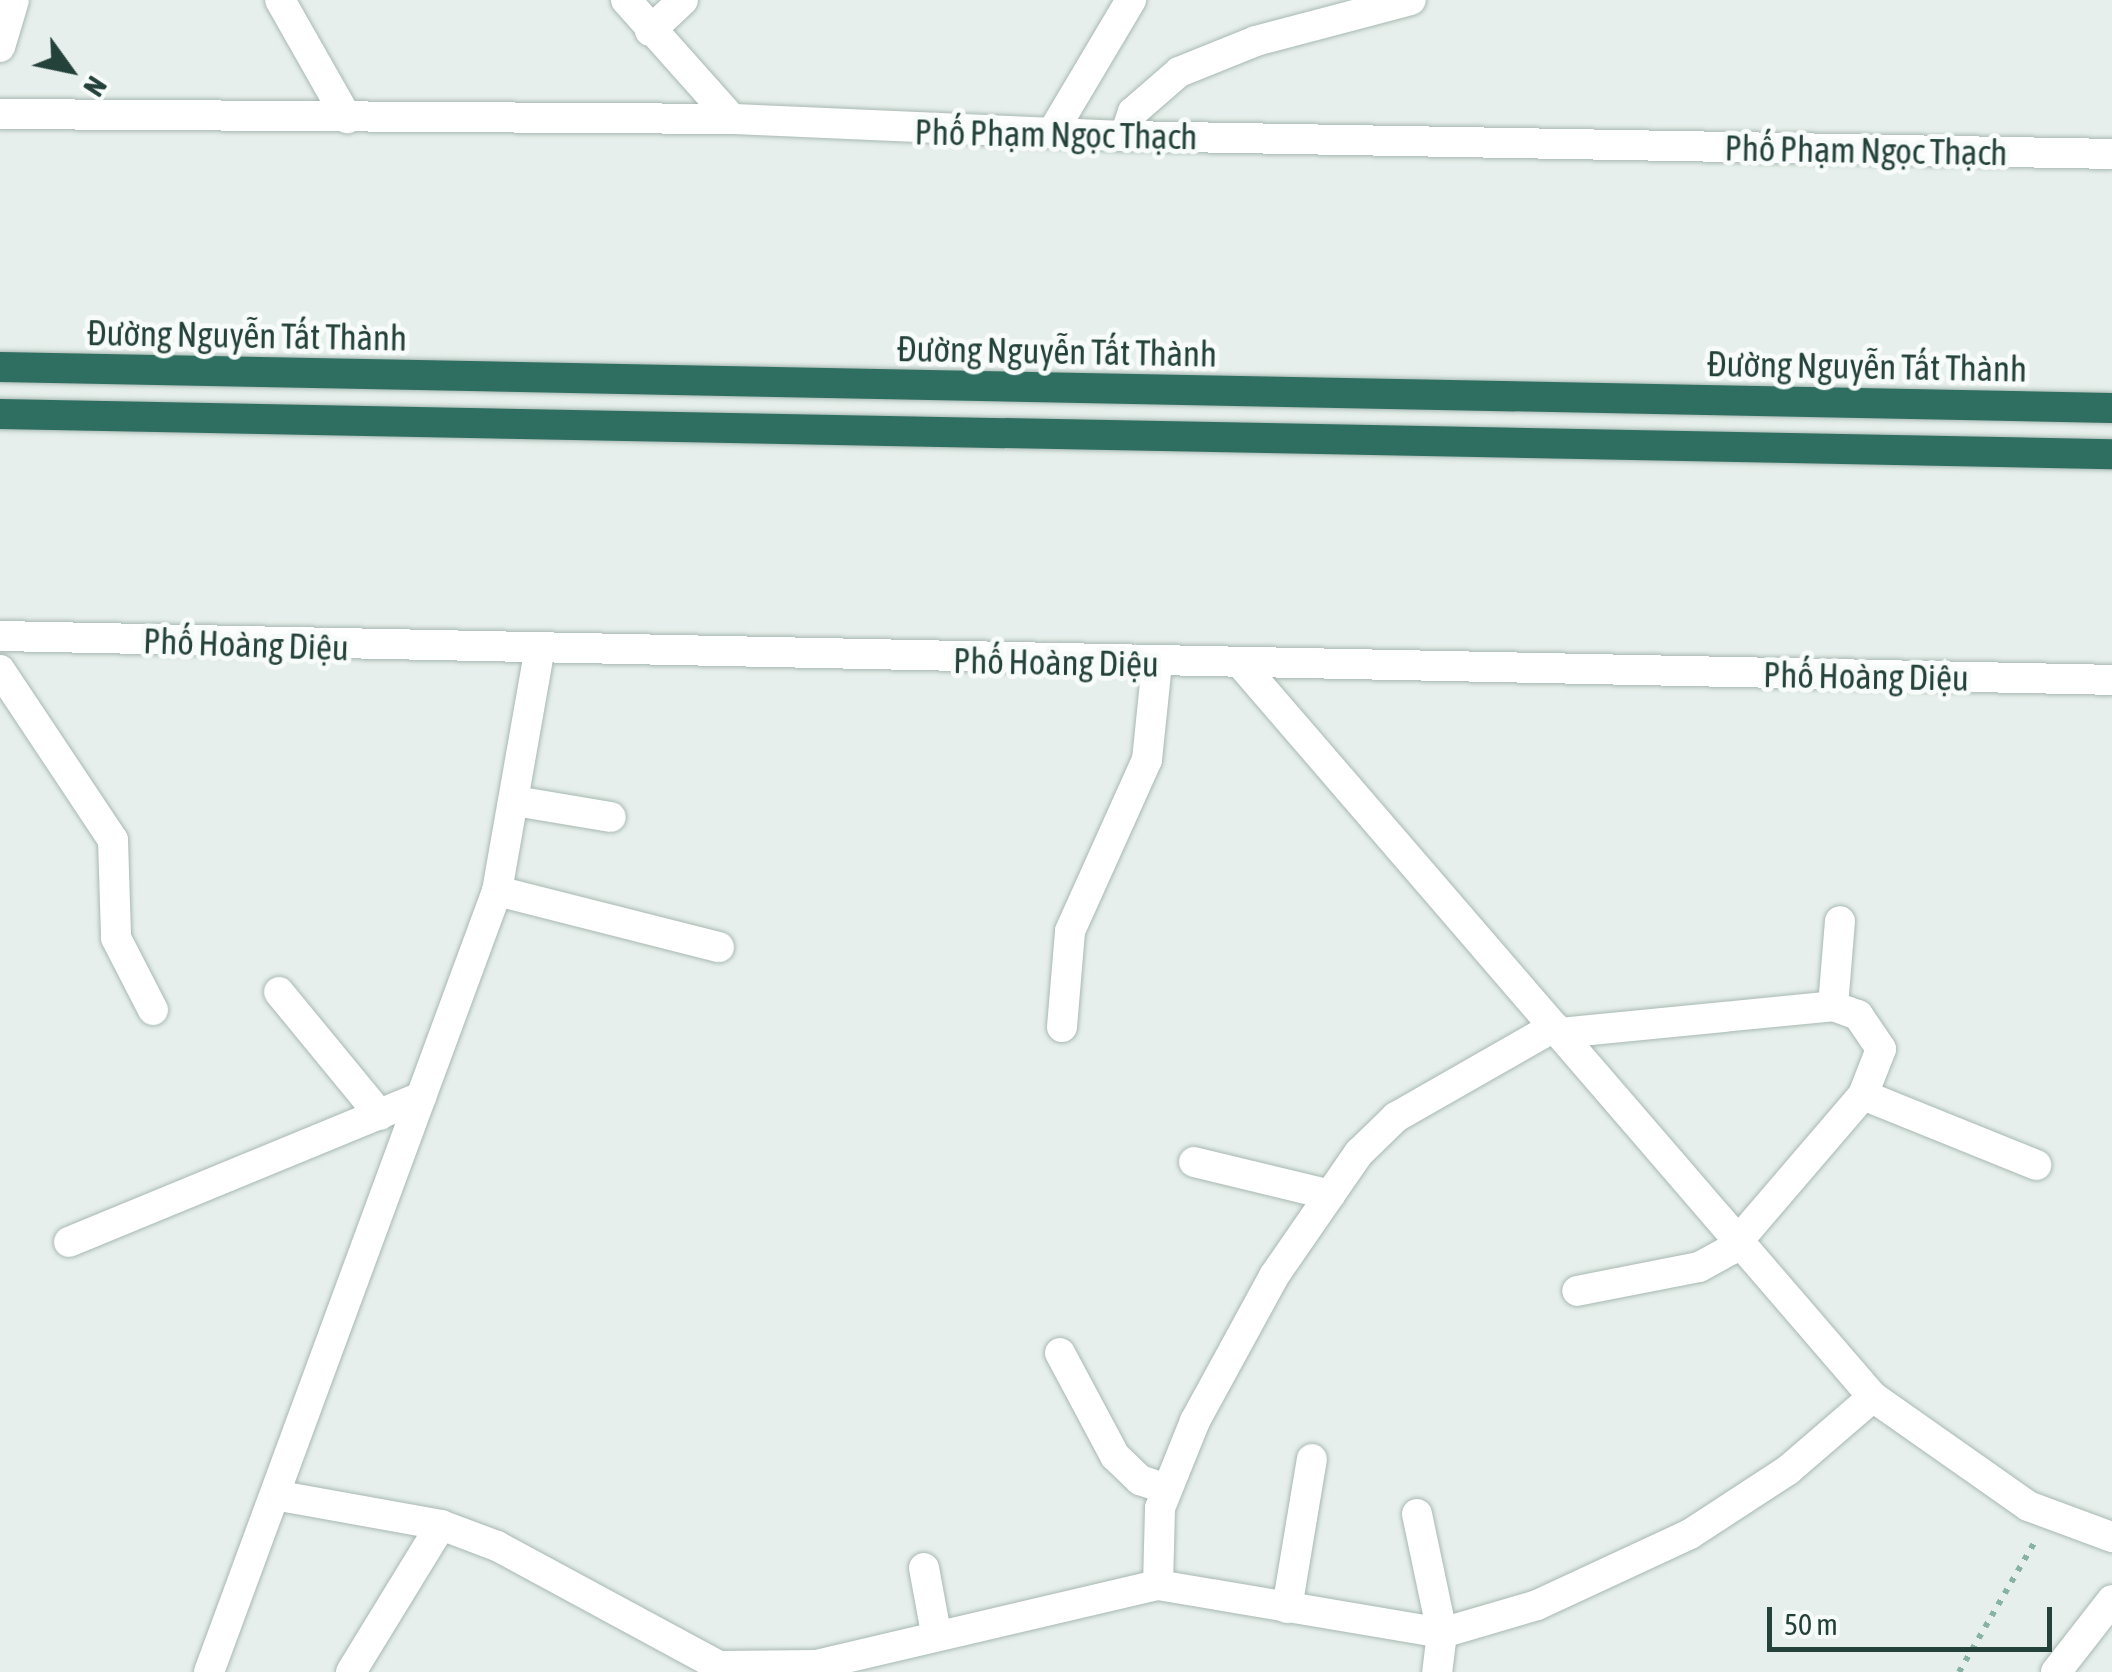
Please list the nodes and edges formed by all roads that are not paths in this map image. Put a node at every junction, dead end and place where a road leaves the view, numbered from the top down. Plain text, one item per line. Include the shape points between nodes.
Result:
1 (14, 0) edge
2 (280, 0) edge
3 (626, 0) edge
4 (683, 0) edge
5 (1131, 0) edge
6 (1410, 0) edge
7 (650, 31) junction
8 (0, 48) edge
9 (0, 114) edge
10 (347, 118) junction
11 (732, 119) junction
12 (1052, 133) junction
13 (1125, 136) junction
14 (2112, 154) edge
15 (0, 368) edge
16 (2112, 408) edge
17 (0, 414) edge
18 (2112, 454) edge
19 (0, 636) edge
20 (540, 654) junction
21 (1157, 664) junction
22 (1242, 665) junction
23 (2112, 680) edge
24 (3, 681) edge
25 (515, 800) junction
26 (611, 817) dead end
27 (496, 891) junction
28 (1840, 921) dead end
29 (719, 948) dead end
30 (279, 992) dead end
31 (1833, 1006) junction
32 (153, 1010) dead end
33 (1062, 1027) dead end
34 (1557, 1030) junction
35 (1863, 1095) junction
36 (421, 1097) junction
37 (380, 1115) junction
38 (1194, 1162) dead end
39 (2036, 1165) dead end
40 (1330, 1194) junction
41 (1740, 1238) junction
42 (69, 1242) dead end
43 (1576, 1292) dead end
44 (1060, 1353) dead end
45 (1873, 1397) junction
46 (1312, 1459) dead end
47 (1166, 1489) junction
48 (280, 1496) junction
49 (1417, 1514) dead end
50 (441, 1525) junction
51 (2112, 1537) edge
52 (924, 1568) dead end
53 (1158, 1584) junction
54 (2112, 1600) edge
55 (1286, 1608) junction
56 (936, 1632) junction
57 (1442, 1633) junction
58 (816, 1668) edge
59 (210, 1672) edge
60 (351, 1672) edge
61 (1437, 1672) edge
62 (2056, 1672) edge

1 - 8 street
2 - 10 street
3 - 7 street
4 - 7 street
5 - 12 street
6 - 13 street via 1256,40 1179,72 1134,112
7 - 11 street
9 - 10 street, Phố Phạm Ngọc Thạch
10 - 11 street, Phố Phạm Ngọc Thạch
11 - 12 street, Phố Phạm Ngọc Thạch
12 - 13 street, Phố Phạm Ngọc Thạch
13 - 14 street, Phố Phạm Ngọc Thạch
15 - 16 highway, Đường Nguyễn Tất Thành
17 - 18 highway
19 - 20 street, Phố Hoàng Diệu
20 - 21 street, Phố Hoàng Diệu
20 - 25 street
21 - 22 street, Phố Hoàng Diệu
21 - 33 street via 1146,760 1070,932
22 - 23 street, Phố Hoàng Diệu
22 - 34 street
24 - 32 street via 113,840 116,938
25 - 26 street
25 - 27 street
27 - 29 street
27 - 36 street
28 - 31 street
30 - 37 street
31 - 34 street
31 - 35 street via 1858,1015 1882,1049
34 - 40 street via 1396,1117
34 - 41 street
35 - 39 street
35 - 41 street
36 - 37 street
36 - 48 street
37 - 42 street
38 - 40 street
40 - 47 street via 1274,1276
41 - 43 street via 1699,1267
41 - 45 street
44 - 47 street via 1115,1456
45 - 51 street via 2050,1516
45 - 57 street via 1788,1470 1690,1534 1537,1605
46 - 55 street
47 - 53 street
48 - 50 street
48 - 59 street
49 - 57 street
50 - 58 street via 720,1666
50 - 60 street
52 - 56 street
53 - 55 street
53 - 56 street
54 - 62 street
55 - 57 street
56 - 58 street
57 - 61 street

